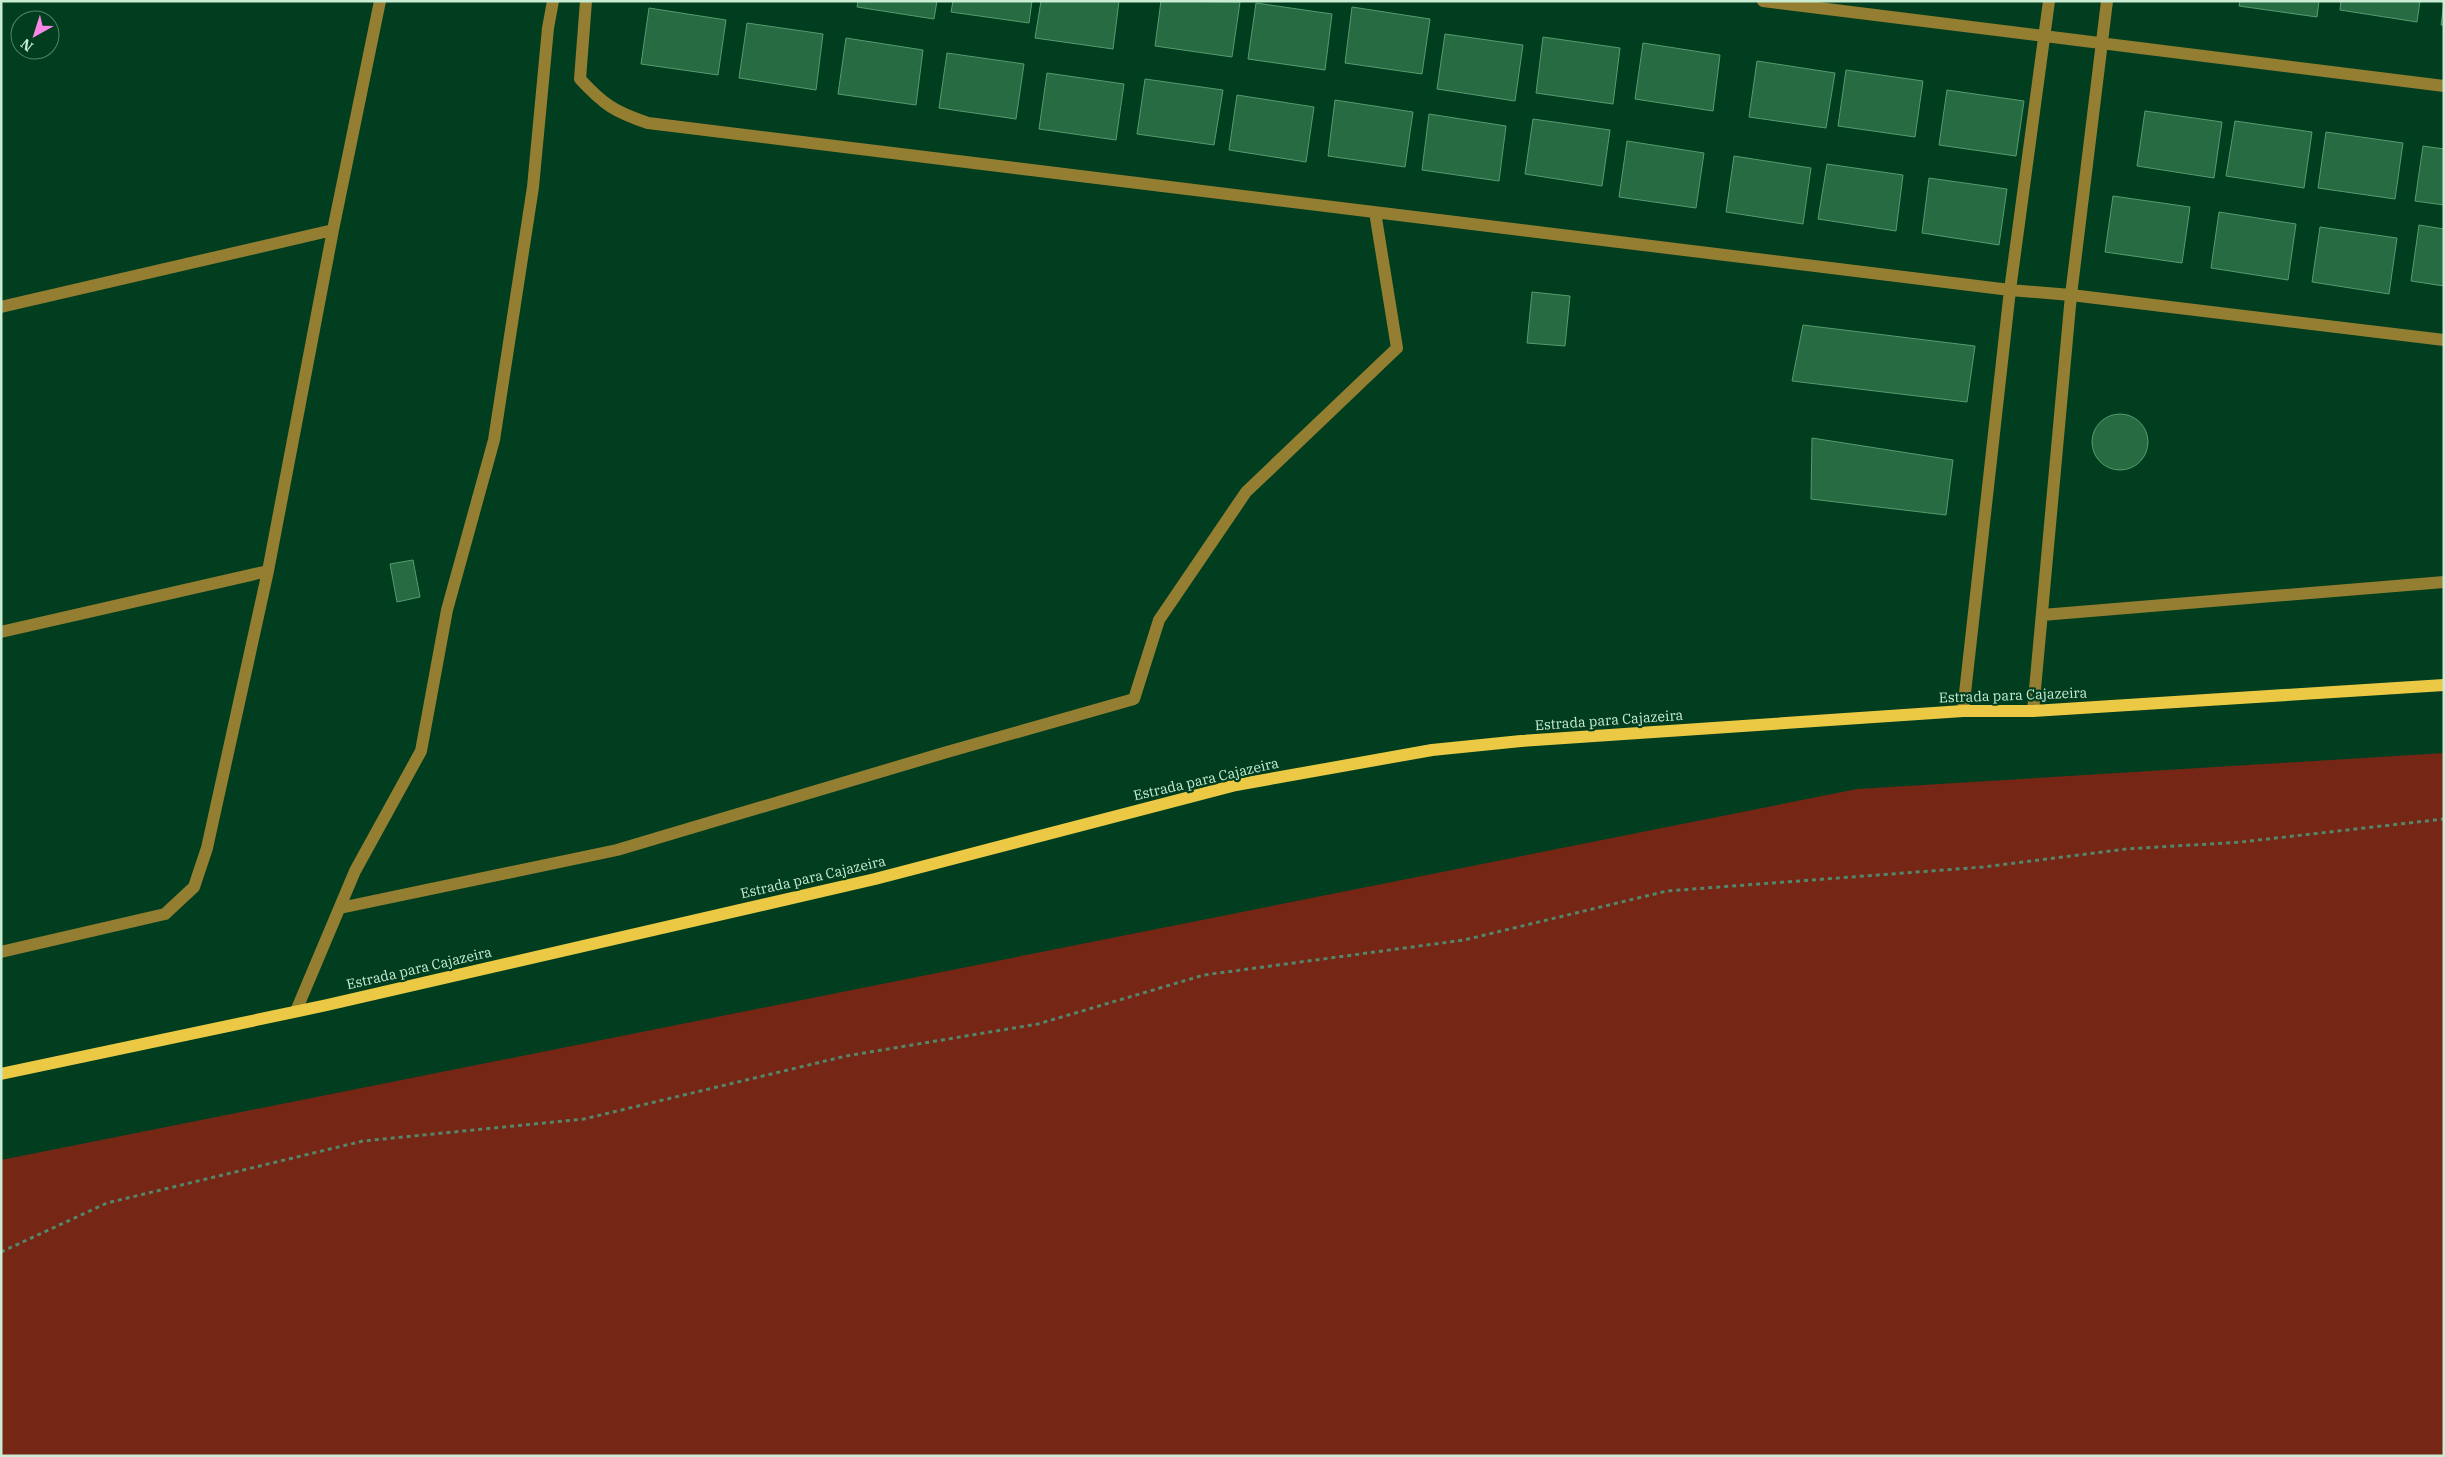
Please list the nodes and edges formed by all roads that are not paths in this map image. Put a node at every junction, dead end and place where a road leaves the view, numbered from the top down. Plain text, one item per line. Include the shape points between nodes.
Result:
1 (380, 1) edge
2 (553, 1) edge
3 (586, 1) edge
4 (1763, 1) edge
5 (2049, 1) edge
6 (2107, 1) edge
7 (2044, 37) junction
8 (2102, 42) junction
9 (2444, 86) edge
10 (1374, 212) junction
11 (333, 230) junction
12 (2010, 290) junction
13 (2071, 295) junction
14 (1, 307) edge
15 (2444, 340) edge
16 (268, 572) junction
17 (2444, 582) edge
18 (2042, 615) junction
19 (1, 632) edge
20 (2444, 685) edge
21 (1963, 711) junction
22 (2033, 711) junction
23 (340, 908) junction
24 (1, 952) edge
25 (296, 1011) junction
26 (1, 1074) edge

1 - 11 street
2 - 23 street via 533,187 494,440 447,610 421,751 354,871
3 - 10 street via 580,80 599,100 620,114 648,123
4 - 7 street
5 - 7 street
6 - 8 street
7 - 8 street
7 - 12 street
8 - 9 street
8 - 13 street
10 - 12 street
10 - 23 street via 1397,348 1246,492 1159,620 1134,699 618,850
11 - 14 street
11 - 16 street
12 - 13 street
12 - 21 street
13 - 15 street
13 - 18 street
16 - 19 street
16 - 24 street via 206,848 194,887 165,914
17 - 18 street
18 - 22 street
20 - 22 main road, Estrada para Cajazeira
21 - 22 main road, Estrada para Cajazeira
21 - 25 main road, Estrada para Cajazeira via 1521,741 1432,750 1349,764 1236,785 874,879
23 - 25 street
25 - 26 main road, Estrada para Cajazeira

